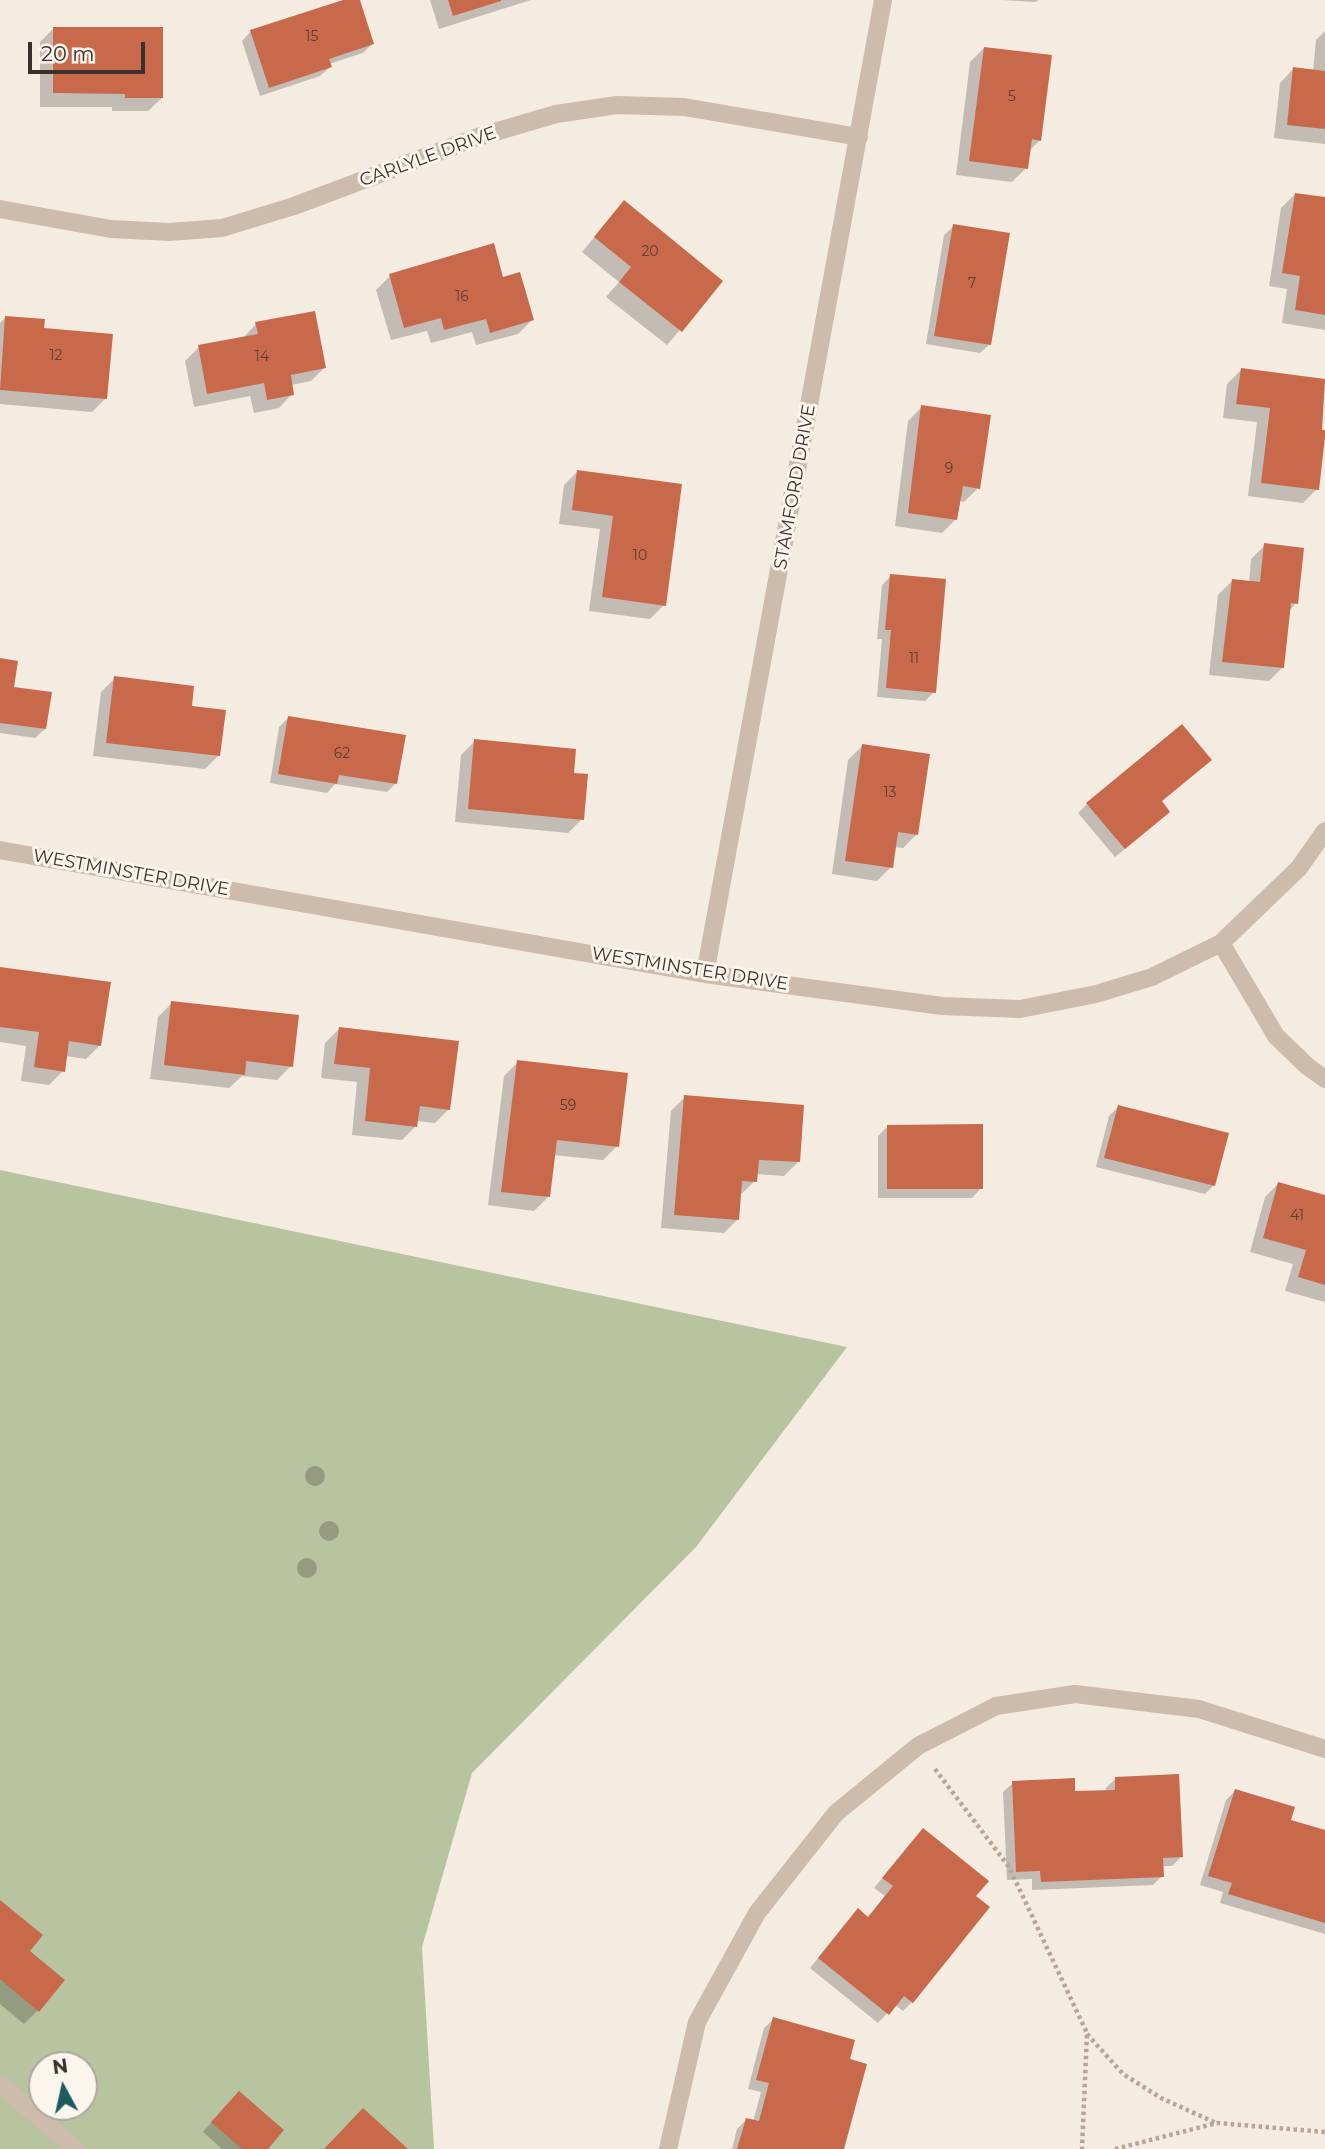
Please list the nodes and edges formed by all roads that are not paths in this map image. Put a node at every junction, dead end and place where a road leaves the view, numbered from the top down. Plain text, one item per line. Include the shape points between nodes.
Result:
1 (883, 0) edge
2 (859, 137) junction
3 (0, 209) edge
4 (1325, 831) edge
5 (0, 850) edge
6 (1221, 943) junction
7 (705, 974) junction
8 (1325, 1079) edge
9 (1325, 1749) edge
10 (0, 2084) edge
11 (76, 2149) edge
12 (668, 2149) edge

1 - 2 street, STAMFORD DRIVE
2 - 3 street, CARLYLE DRIVE via 684,107 617,105 556,114 478,137 222,228 169,232 111,229
2 - 7 street, STAMFORD DRIVE
4 - 6 street, WESTMINSTER DRIVE via 1299,868
5 - 7 street, WESTMINSTER DRIVE
6 - 7 street, WESTMINSTER DRIVE via 1152,977 1020,1009 942,1006
6 - 8 street via 1276,1037
9 - 12 street via 1199,1709 1075,1695 996,1706 918,1746 836,1813 757,1913 697,2022
10 - 11 street

